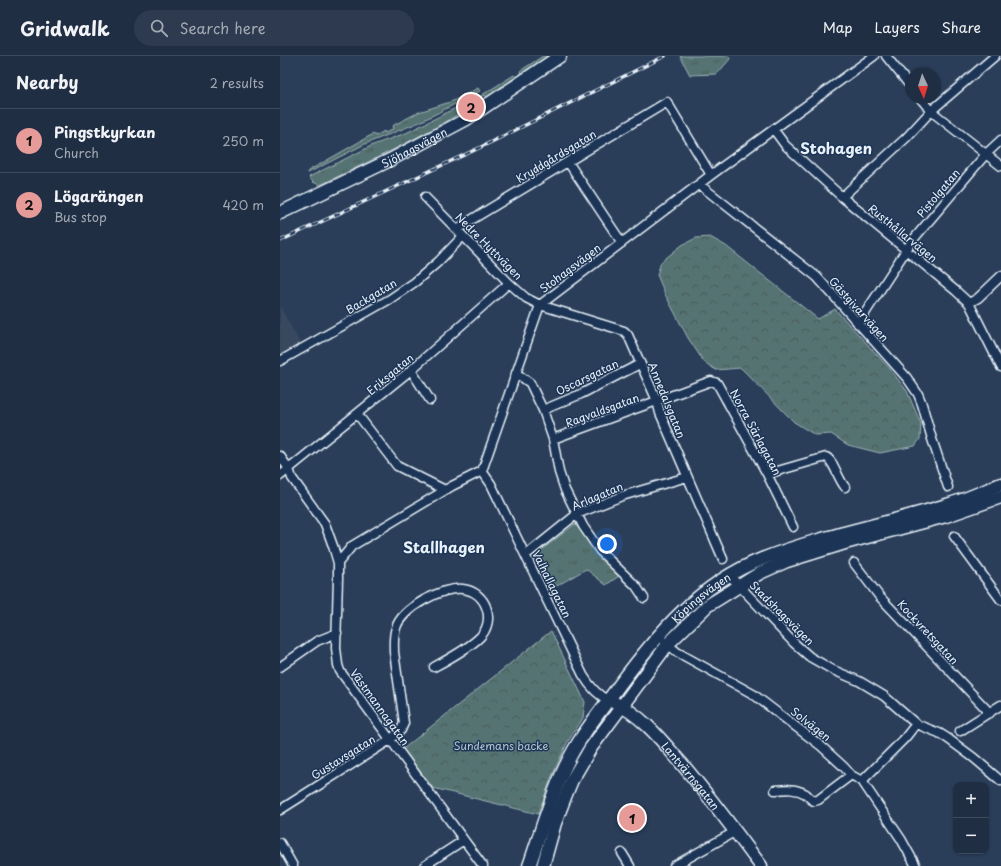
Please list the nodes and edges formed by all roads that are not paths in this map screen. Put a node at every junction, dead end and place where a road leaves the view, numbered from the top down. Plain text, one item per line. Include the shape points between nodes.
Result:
1 (560, 56) edge
2 (874, 56) edge
3 (886, 56) edge
4 (994, 56) edge
5 (905, 80) edge
6 (925, 104) edge
7 (931, 111) junction
8 (774, 130) junction
9 (1001, 140) edge
10 (986, 154) junction
11 (568, 162) junction
12 (1001, 166) edge
13 (711, 175) junction
14 (700, 185) junction
15 (425, 197) dead end
16 (842, 198) junction
17 (280, 213) edge
18 (460, 233) junction
19 (622, 243) junction
20 (906, 250) junction
21 (1001, 276) edge
22 (509, 284) junction
23 (969, 303) junction
24 (540, 305) junction
25 (858, 324) junction
26 (280, 361) edge
27 (640, 364) junction
28 (1001, 366) edge
29 (411, 370) junction
30 (516, 373) junction
31 (430, 400) dead end
32 (658, 401) junction
33 (543, 410) junction
34 (358, 415) junction
35 (553, 439) junction
36 (280, 456) edge
37 (289, 469) junction
38 (482, 471) junction
39 (767, 474) junction
40 (280, 476) edge
41 (687, 477) junction
42 (1001, 484) edge
43 (844, 487) dead end
44 (948, 487) dead end
45 (445, 490) junction
46 (1001, 497) edge
47 (577, 514) junction
48 (793, 527) dead end
49 (954, 536) dead end
50 (526, 555) junction
51 (723, 559) dead end
52 (338, 563) junction
53 (854, 563) dead end
54 (729, 575) junction
55 (738, 586) junction
56 (644, 598) dead end
57 (1001, 600) edge
58 (337, 633) junction
59 (659, 635) junction
60 (668, 644) junction
61 (280, 667) edge
62 (434, 668) dead end
63 (608, 700) junction
64 (1001, 705) edge
65 (622, 706) junction
66 (990, 713) junction
67 (916, 724) junction
68 (960, 731) dead end
69 (390, 740) junction
70 (851, 775) junction
71 (862, 781) junction
72 (1001, 781) edge
73 (775, 790) dead end
74 (280, 810) edge
75 (736, 831) junction
76 (464, 840) junction
77 (280, 843) edge
78 (622, 853) dead end
79 (293, 866) edge
80 (424, 866) edge
81 (483, 866) edge
82 (529, 866) edge
83 (543, 866) edge
84 (630, 866) edge
85 (674, 866) edge
86 (761, 866) edge
87 (916, 866) edge

1 - 17 main road, Sjöhagsvägen via 465,120 390,160
2 - 8 street, Stohagsvägen
3 - 5 street
4 - 7 street
6 - 7 street
7 - 10 street
7 - 16 street
8 - 13 street, Stohagsvägen
8 - 16 street, Rusthållarvägen via 784,144
9 - 10 street, Pistolgatan
10 - 12 street
10 - 20 street, Pistolgatan
11 - 13 street, Kryddgårdsgatan via 667,102
11 - 18 street, Kryddgårdsgatan via 466,223
11 - 19 street
13 - 14 street, Stohagsvägen
14 - 19 street, Stohagsvägen
14 - 25 street, Gästgivarvägen via 816,277
15 - 18 street, Nedre Hyttvägen
16 - 20 street, Rusthållarvägen
18 - 22 street, Nedre Hyttvägen
18 - 26 street, Backgatan via 438,262 415,282 390,299
19 - 24 street, Stohagsvägen
20 - 23 street, Rusthållarvägen
20 - 25 street, Pistolgatan
21 - 23 street
22 - 24 street, Nedre Hyttvägen via 526,298
22 - 29 street, Eriksgatan
23 - 28 street, Rusthållarvägen
24 - 27 street, Annedalsgatan via 624,331 631,340
24 - 30 street, Stohagsvägen
25 - 44 street, Gästgivarvägen via 908,378 918,394
27 - 32 street, Annedalsgatan
27 - 33 street, Oscarsgatan
29 - 31 street
29 - 34 street, Eriksgatan
30 - 33 street via 530,383
30 - 38 street, Stohagsvägen
32 - 35 street, Ragvaldsgatan
32 - 39 street, Norra Särlagatan via 711,381 717,383
32 - 41 street, Annedalsgatan via 660,413
33 - 35 street
34 - 37 street, Eriksgatan
34 - 45 street via 397,466
35 - 47 street via 564,490
36 - 37 street, Västmannagatan
37 - 40 street, Eriksgatan
37 - 52 street, Västmannagatan via 292,478 325,524
38 - 45 street
38 - 50 street, Valhallagatan
39 - 43 street via 826,457 830,459
39 - 48 street, Norra Särlagatan
41 - 47 street, Arlagatan via 622,496
41 - 51 street, Annedalsgatan
42 - 54 main road, Köpingsvägen via 950,504 787,550
45 - 52 street via 352,546
46 - 55 main road, Köpingsvägen via 946,516 809,553 760,573
47 - 50 street, Arlagatan
47 - 56 street via 590,539 636,586
49 - 57 street
50 - 63 street, Valhallagatan via 583,675 601,696
52 - 58 street, Västmannagatan
53 - 66 street, Kockvretsgatan via 879,596
54 - 55 street, Stadshagsvägen
54 - 59 main road, Köpingsvägen via 694,599
55 - 60 main road, Köpingsvägen via 707,606
55 - 67 street, Stadshagsvägen via 810,657 884,696
58 - 61 street via 316,641
58 - 69 street, Västmannagatan via 336,657 340,671
59 - 60 street, Solvägen
59 - 63 main road, Köpingsvägen
60 - 65 main road, Köpingsvägen
60 - 70 street, Solvägen via 676,652 753,694 821,746
62 - 69 street, Gustavsgatan via 479,638 486,630 489,617 487,606 471,591 454,589 434,595 403,616 396,627 393,641 404,723 401,730
63 - 65 main road, Lantvärnsgatan
63 - 82 main road, Köpingsvägen via 566,764 553,792
64 - 66 street
65 - 75 main road, Lantvärnsgatan via 653,730
65 - 83 main road, Köpingsvägen via 590,749 572,780 555,823
66 - 68 street
67 - 71 street
67 - 72 street, Stadshagsvägen via 943,735
69 - 74 street, Gustavsgatan
69 - 76 street, Västmannagatan
70 - 71 street, Solvägen
70 - 73 street via 814,801 796,790
71 - 87 street, Solvägen
75 - 85 street
75 - 86 main road, Lantvärnsgatan
76 - 80 street
76 - 81 street, Västmannagatan
77 - 79 street
78 - 84 street

